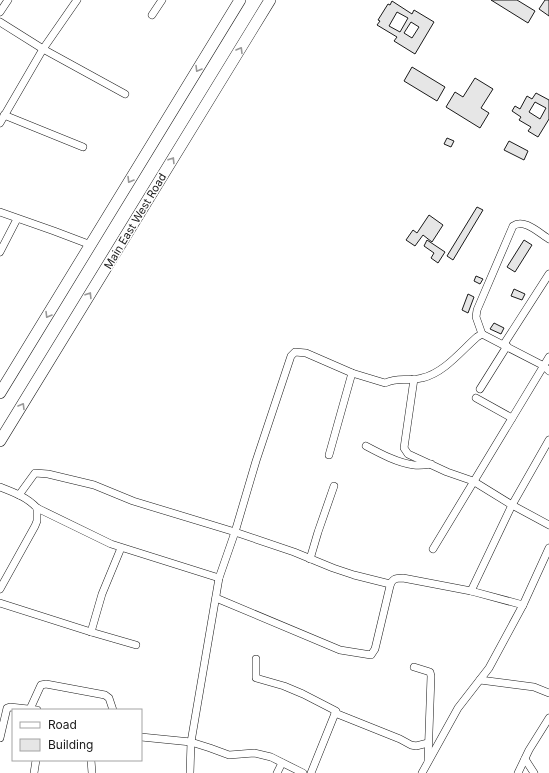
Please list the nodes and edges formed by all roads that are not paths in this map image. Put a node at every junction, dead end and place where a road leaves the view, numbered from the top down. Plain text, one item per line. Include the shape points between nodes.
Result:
1 (8, 0) edge
2 (77, 0) edge
3 (162, 0) edge
4 (240, 0) edge
5 (270, 0) edge
6 (0, 12) edge
7 (152, 15) dead end
8 (0, 22) edge
9 (43, 49) junction
10 (125, 94) dead end
11 (4, 115) junction
12 (0, 123) edge
13 (83, 147) dead end
14 (0, 212) edge
15 (17, 219) junction
16 (549, 239) edge
17 (90, 245) junction
18 (0, 252) edge
19 (549, 274) edge
20 (482, 334) junction
21 (505, 345) junction
22 (549, 357) edge
23 (546, 368) edge
24 (352, 373) junction
25 (414, 379) junction
26 (480, 389) dead end
27 (0, 393) edge
28 (476, 398) dead end
29 (512, 418) junction
30 (549, 440) edge
31 (0, 441) edge
32 (366, 446) dead end
33 (329, 455) dead end
34 (431, 464) junction
35 (473, 481) junction
36 (334, 486) dead end
37 (0, 487) edge
38 (19, 495) junction
39 (512, 505) junction
40 (37, 508) junction
41 (549, 525) edge
42 (235, 532) junction
43 (122, 548) junction
44 (549, 548) edge
45 (433, 549) dead end
46 (310, 559) junction
47 (220, 578) junction
48 (390, 584) junction
49 (0, 589) edge
50 (471, 591) junction
51 (216, 598) junction
52 (0, 603) edge
53 (523, 604) junction
54 (90, 632) junction
55 (136, 645) dead end
56 (256, 659) dead end
57 (414, 667) dead end
58 (480, 680) junction
59 (549, 692) edge
60 (26, 709) edge
61 (34, 709) edge
62 (113, 709) edge
63 (335, 713) junction
64 (549, 718) edge
65 (142, 737) edge
66 (0, 738) edge
67 (191, 742) junction
68 (428, 743) junction
69 (525, 759) junction
70 (36, 761) edge
71 (91, 761) edge
72 (282, 763) junction
73 (428, 763) junction
74 (34, 773) edge
75 (92, 773) edge
76 (190, 773) edge
77 (277, 773) edge
78 (303, 773) edge
79 (312, 773) edge
80 (422, 773) edge
81 (518, 773) edge
82 (534, 773) edge

1 - 6 street
2 - 9 street
3 - 7 street
4 -> 17 main road
31 -> 5 main road, Main East West Road
8 - 9 street
9 - 10 street
9 - 11 street
11 - 12 street
11 - 13 street
14 - 15 street
15 - 17 street
15 - 18 street
16 - 20 street via 524,224 513,226 477,310 476,317
17 -> 27 main road
19 - 21 street
20 - 21 street
20 - 25 street via 435,374
21 - 23 street
21 - 26 street
22 - 23 street
23 - 29 street
24 - 25 street via 385,383
24 - 33 street
24 - 42 street via 306,353 295,352 291,356
25 - 34 street via 404,448 408,454
28 - 29 street
29 - 35 street
30 - 39 street
32 - 34 street via 406,464
34 - 35 street
35 - 39 street
35 - 45 street
36 - 46 street
37 - 38 street
38 - 40 street
38 - 42 street via 35,473 40,473 94,485 133,501
39 - 41 street
39 - 50 street
40 - 43 street
40 - 49 street via 35,526
42 - 46 street
42 - 47 street
43 - 47 street
43 - 54 street via 102,594
44 - 53 street
46 - 48 street via 354,575
47 - 51 street
48 - 50 street via 394,579 403,578
48 - 51 street via 375,649 371,655 340,650
50 - 53 street
51 - 67 street
52 - 54 street
53 - 58 street
54 - 55 street
56 - 63 street via 256,678 303,694 335,710
57 - 68 street via 430,672 432,676
58 - 59 street via 534,687
58 - 73 street via 458,708
60 - 66 street via 7,708
61 - 62 street via 41,685 46,684 105,695 109,698
63 - 68 street via 411,745
63 - 79 street
64 - 69 street
65 - 67 street
67 - 72 street via 229,755 254,753
67 - 76 street
68 - 73 street
69 - 81 street
69 - 82 street
70 - 74 street
71 - 75 street
72 - 77 street
72 - 78 street
73 - 80 street

